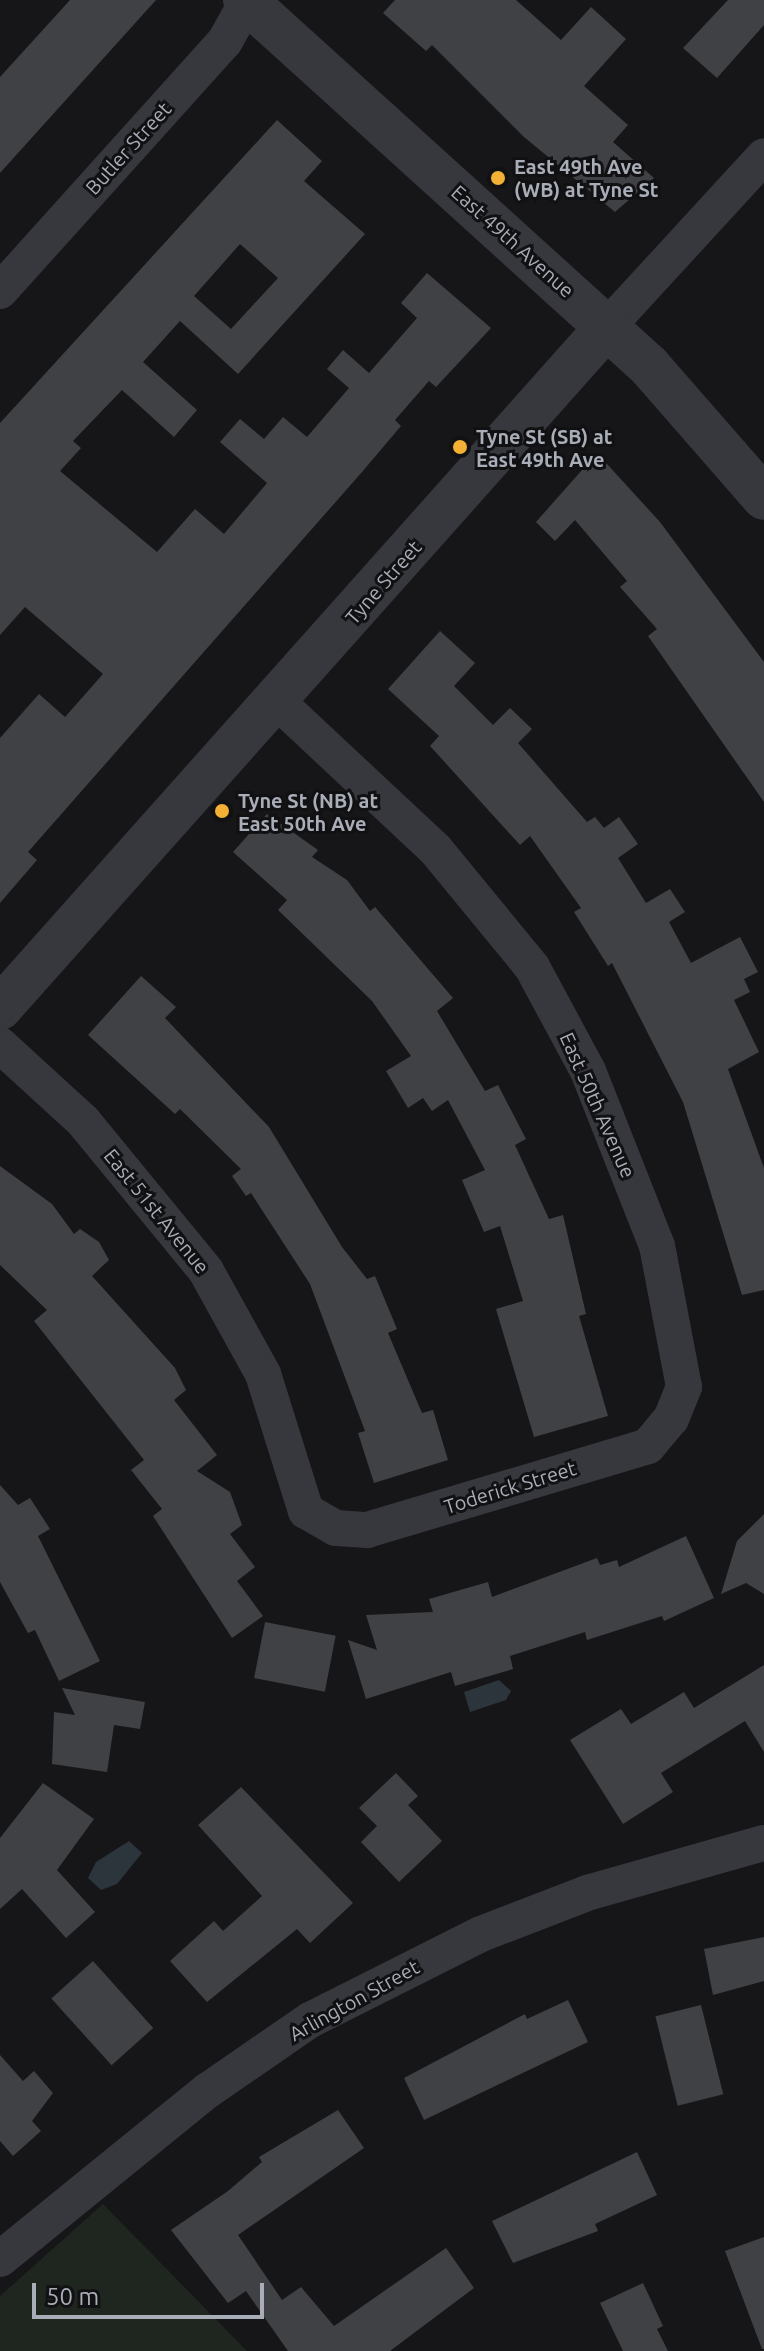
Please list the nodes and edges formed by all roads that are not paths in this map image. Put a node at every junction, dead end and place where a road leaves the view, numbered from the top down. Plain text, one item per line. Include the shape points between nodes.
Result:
1 (247, 1) edge
2 (764, 156) edge
3 (0, 291) edge
4 (607, 327) junction
5 (764, 498) edge
6 (278, 702) junction
7 (0, 1008) edge
8 (0, 1045) edge
9 (671, 1419) joint
10 (336, 1528) joint
11 (764, 1843) edge
12 (0, 2259) edge

1 - 3 street, Butler Street via 220,46
1 - 4 street, East 49th Avenue
2 - 4 street, Tyne Street
4 - 5 street, East 49th Avenue via 649,366
4 - 6 street, Tyne Street
6 - 7 street, Tyne Street
6 - 9 street, East 50th Avenue via 435,849 532,967 588,1071 657,1246 684,1387
8 - 10 street, East 51st Avenue via 83,1121 206,1271 263,1374 306,1511
9 - 10 street, Toderick Street via 648,1446 367,1530
11 - 12 street, Arlington Street via 587,1893 494,1929 310,2020 207,2091

